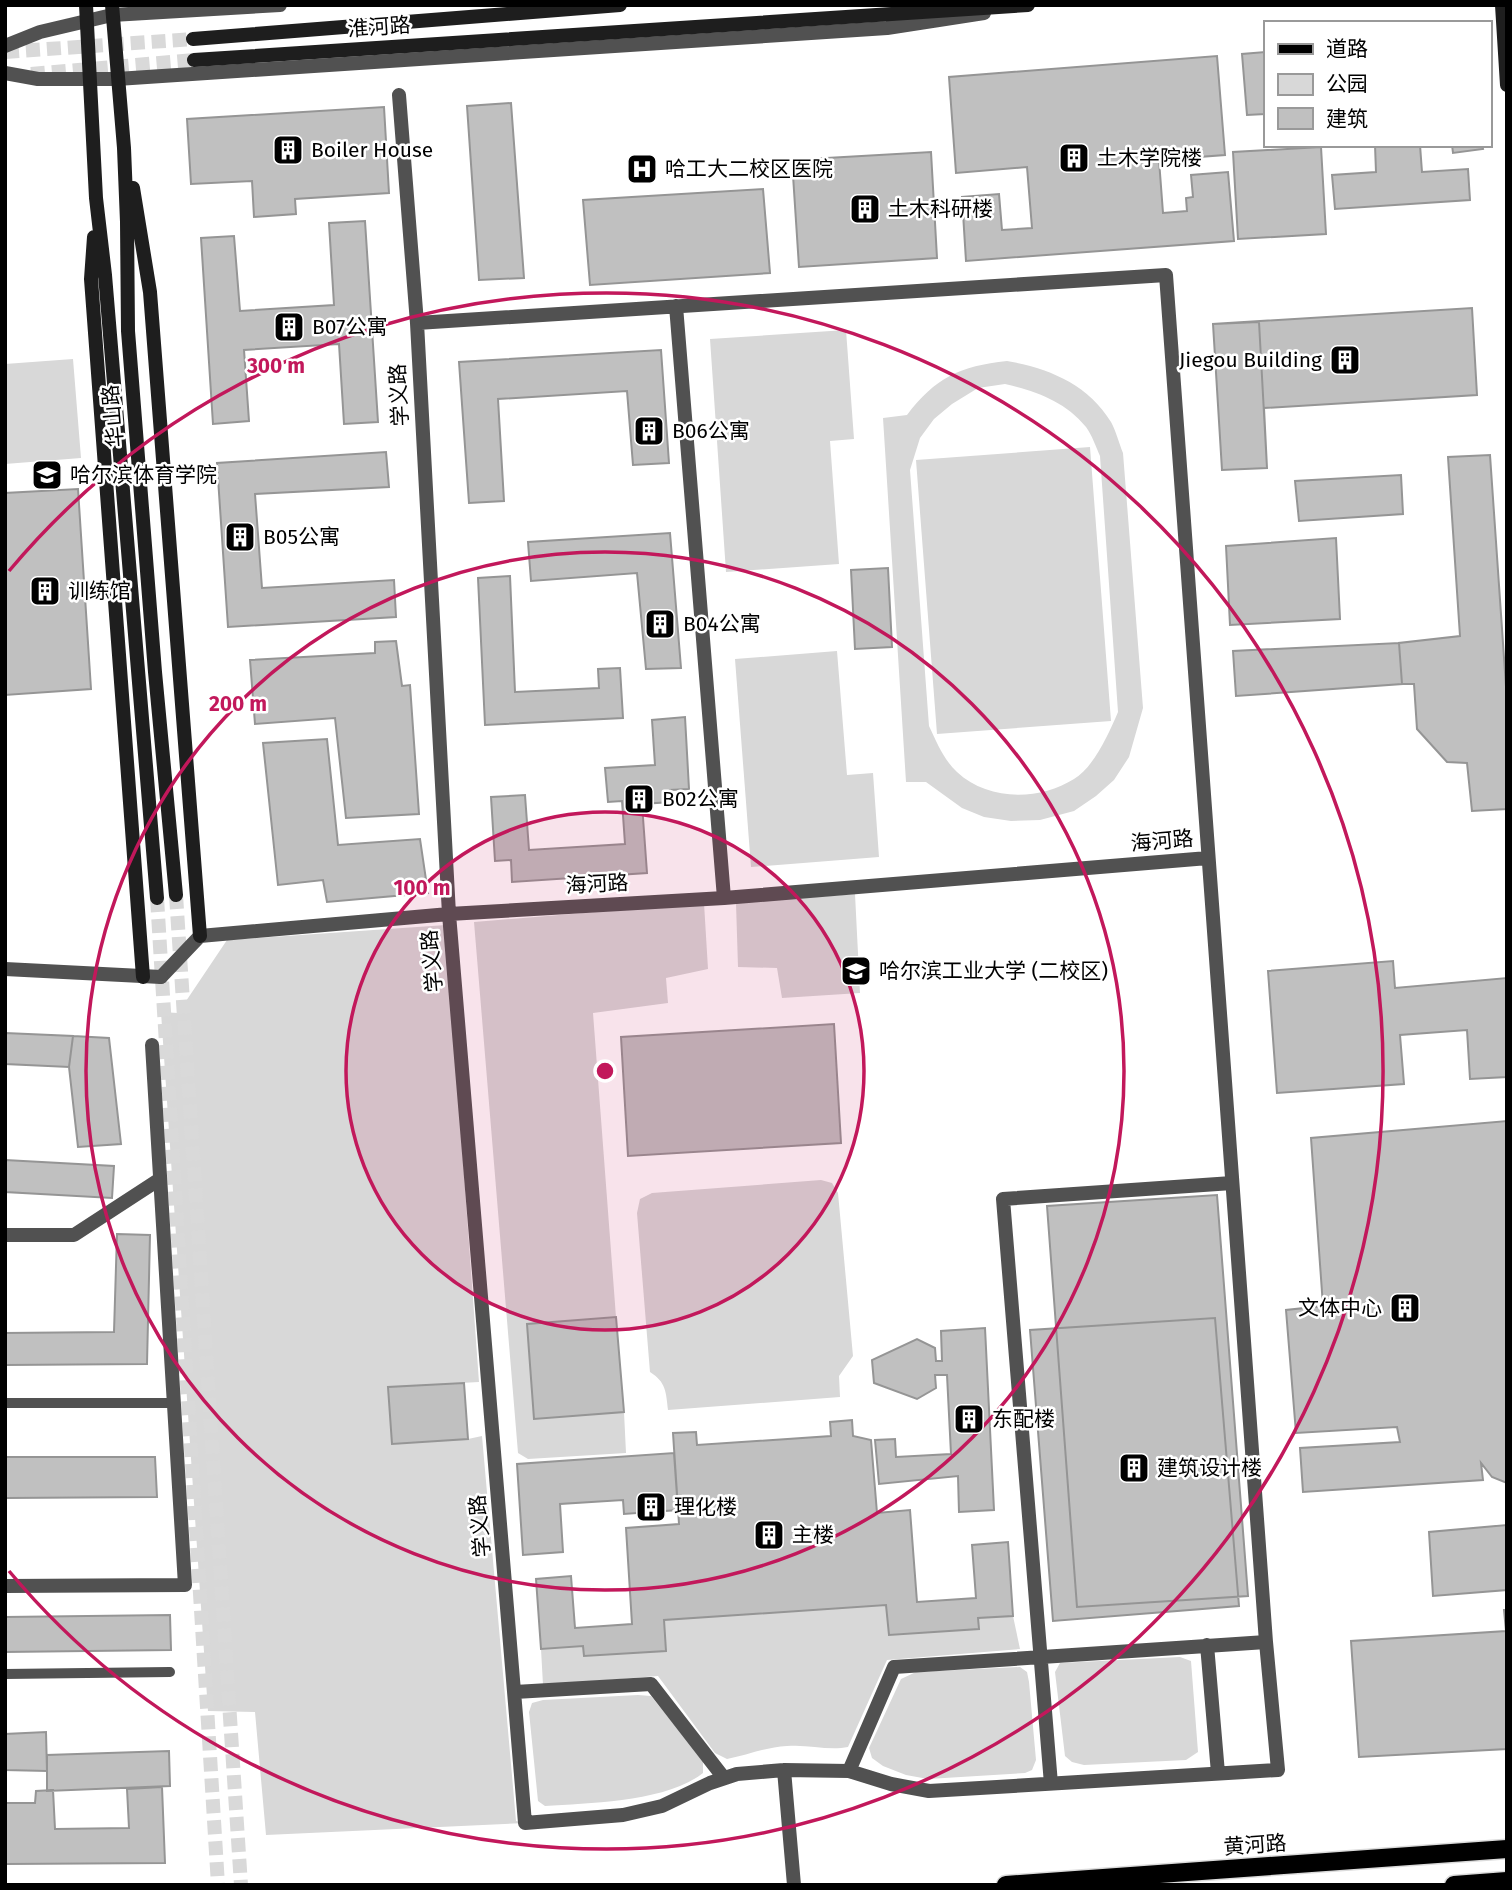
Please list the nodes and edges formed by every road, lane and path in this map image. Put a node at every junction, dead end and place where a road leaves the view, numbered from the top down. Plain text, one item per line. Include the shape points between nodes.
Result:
1 (86, 5) edge
2 (280, 5) edge
3 (620, 5) edge
4 (1028, 5) edge
5 (1039, 5) edge
6 (1502, 5) edge
7 (112, 10) edge
8 (88, 21) junction
9 (193, 39) tunnel mouth
10 (5, 46) edge
11 (194, 60) tunnel mouth
12 (5, 73) edge
13 (117, 79) junction
14 (91, 80) junction
15 (1507, 85) edge
16 (399, 95) dead end
17 (124, 148) junction
18 (96, 198) junction
19 (676, 306) junction
20 (416, 323) junction
21 (1209, 858) junction
22 (176, 895) tunnel mouth
23 (157, 898) tunnel mouth
24 (724, 898) junction
25 (449, 914) junction
26 (201, 936) junction
27 (5, 969) edge
28 (143, 977) junction
29 (152, 1045) dead end
30 (160, 1179) junction
31 (1232, 1183) junction
32 (5, 1234) edge
33 (5, 1403) edge
34 (174, 1403) junction
35 (5, 1586) edge
36 (1266, 1642) junction
37 (1207, 1645) junction
38 (1041, 1657) junction
39 (170, 1672) dead end
40 (5, 1674) edge
41 (515, 1692) junction
42 (784, 1770) junction
43 (849, 1770) junction
44 (1218, 1773) junction
45 (724, 1778) junction
46 (1051, 1784) junction
47 (1507, 1849) edge
48 (1507, 1881) edge
49 (794, 1885) edge
50 (1006, 1885) edge
51 (1454, 1885) edge

1 - 8 main road
2 - 7 street
3 - 9 main road, 淮河路
4 - 11 main road, 淮河路
5 - 13 street via 887,28
6 - 15 main road
7 - 8 street
7 - 13 main road, 华山路
8 - 10 street
8 - 14 main road
12 - 14 street
13 - 14 street
13 - 17 main road, 华山路
14 - 18 main road
16 - 20 street, 学义路
17 - 22 main road, 华山路 via 128,331
17 - 26 main road via 150,292
18 - 23 main road
18 - 28 main road, 华山路 via 91,279
19 - 20 street
19 - 21 street via 1166,275
19 - 24 street
20 - 25 street, 学义路
21 - 24 street, 海河路
21 - 31 street
24 - 25 street, 海河路
25 - 26 street, 海河路
25 - 41 street, 学义路
26 - 28 street via 162,977
27 - 28 street
29 - 30 street
30 - 32 street via 74,1235
30 - 34 street
31 - 36 street
31 - 38 street via 1003,1199
33 - 34 lane
34 - 35 street via 185,1585
36 - 37 street
36 - 44 street via 1278,1770
37 - 38 street
37 - 44 street
38 - 43 street via 894,1667
38 - 46 street
39 - 40 lane
41 - 45 street via 651,1684
41 - 45 street, 学义路 via 525,1823 623,1815 662,1806
42 - 43 street
42 - 45 street
42 - 49 street
43 - 46 street via 929,1791
44 - 46 street
47 - 50 main road, 黄河路
48 - 51 main road

